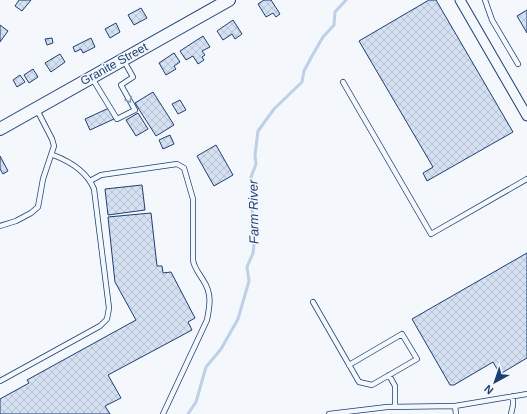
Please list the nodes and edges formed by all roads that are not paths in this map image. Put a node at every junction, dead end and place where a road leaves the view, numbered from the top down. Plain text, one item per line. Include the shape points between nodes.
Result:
1 (229, 0) edge
2 (460, 0) edge
3 (486, 0) edge
4 (123, 60) junction
5 (518, 64) dead end
6 (91, 77) junction
7 (343, 82) dead end
8 (36, 108) junction
9 (527, 116) edge
10 (0, 129) edge
11 (52, 155) junction
12 (527, 179) edge
13 (90, 181) junction
14 (0, 226) edge
15 (313, 302) dead end
16 (349, 365) junction
17 (389, 375) junction
18 (0, 381) edge
19 (527, 394) edge
20 (512, 396) junction
21 (455, 406) junction
22 (396, 407) junction
23 (348, 413) edge
24 (163, 414) edge
25 (329, 414) edge
26 (456, 414) edge
27 (511, 414) edge

1 - 4 main road, Granite Street
2 - 9 street
3 - 5 lane via 492,20
4 - 6 main road, Granite Street
4 -> 6 lane via 133,77 121,85 135,110 117,119
6 - 8 main road, Granite Street
7 - 12 lane via 431,234
8 - 10 main road, Granite Street
8 - 11 lane via 54,142
11 - 13 lane via 70,164
11 - 14 lane via 36,209 16,221
13 - 18 lane via 95,193 109,308 107,319 100,326
13 - 24 lane via 101,175 177,164 184,168 193,199 194,266 209,292 210,304 207,320
15 - 16 lane
16 - 17 lane via 359,382 372,385
16 - 17 lane via 402,334 417,359
17 - 22 lane via 395,386
19 - 20 lane
20 - 21 lane
20 - 27 lane
21 - 22 lane
21 - 26 lane
22 - 23 lane
23 - 25 lane

